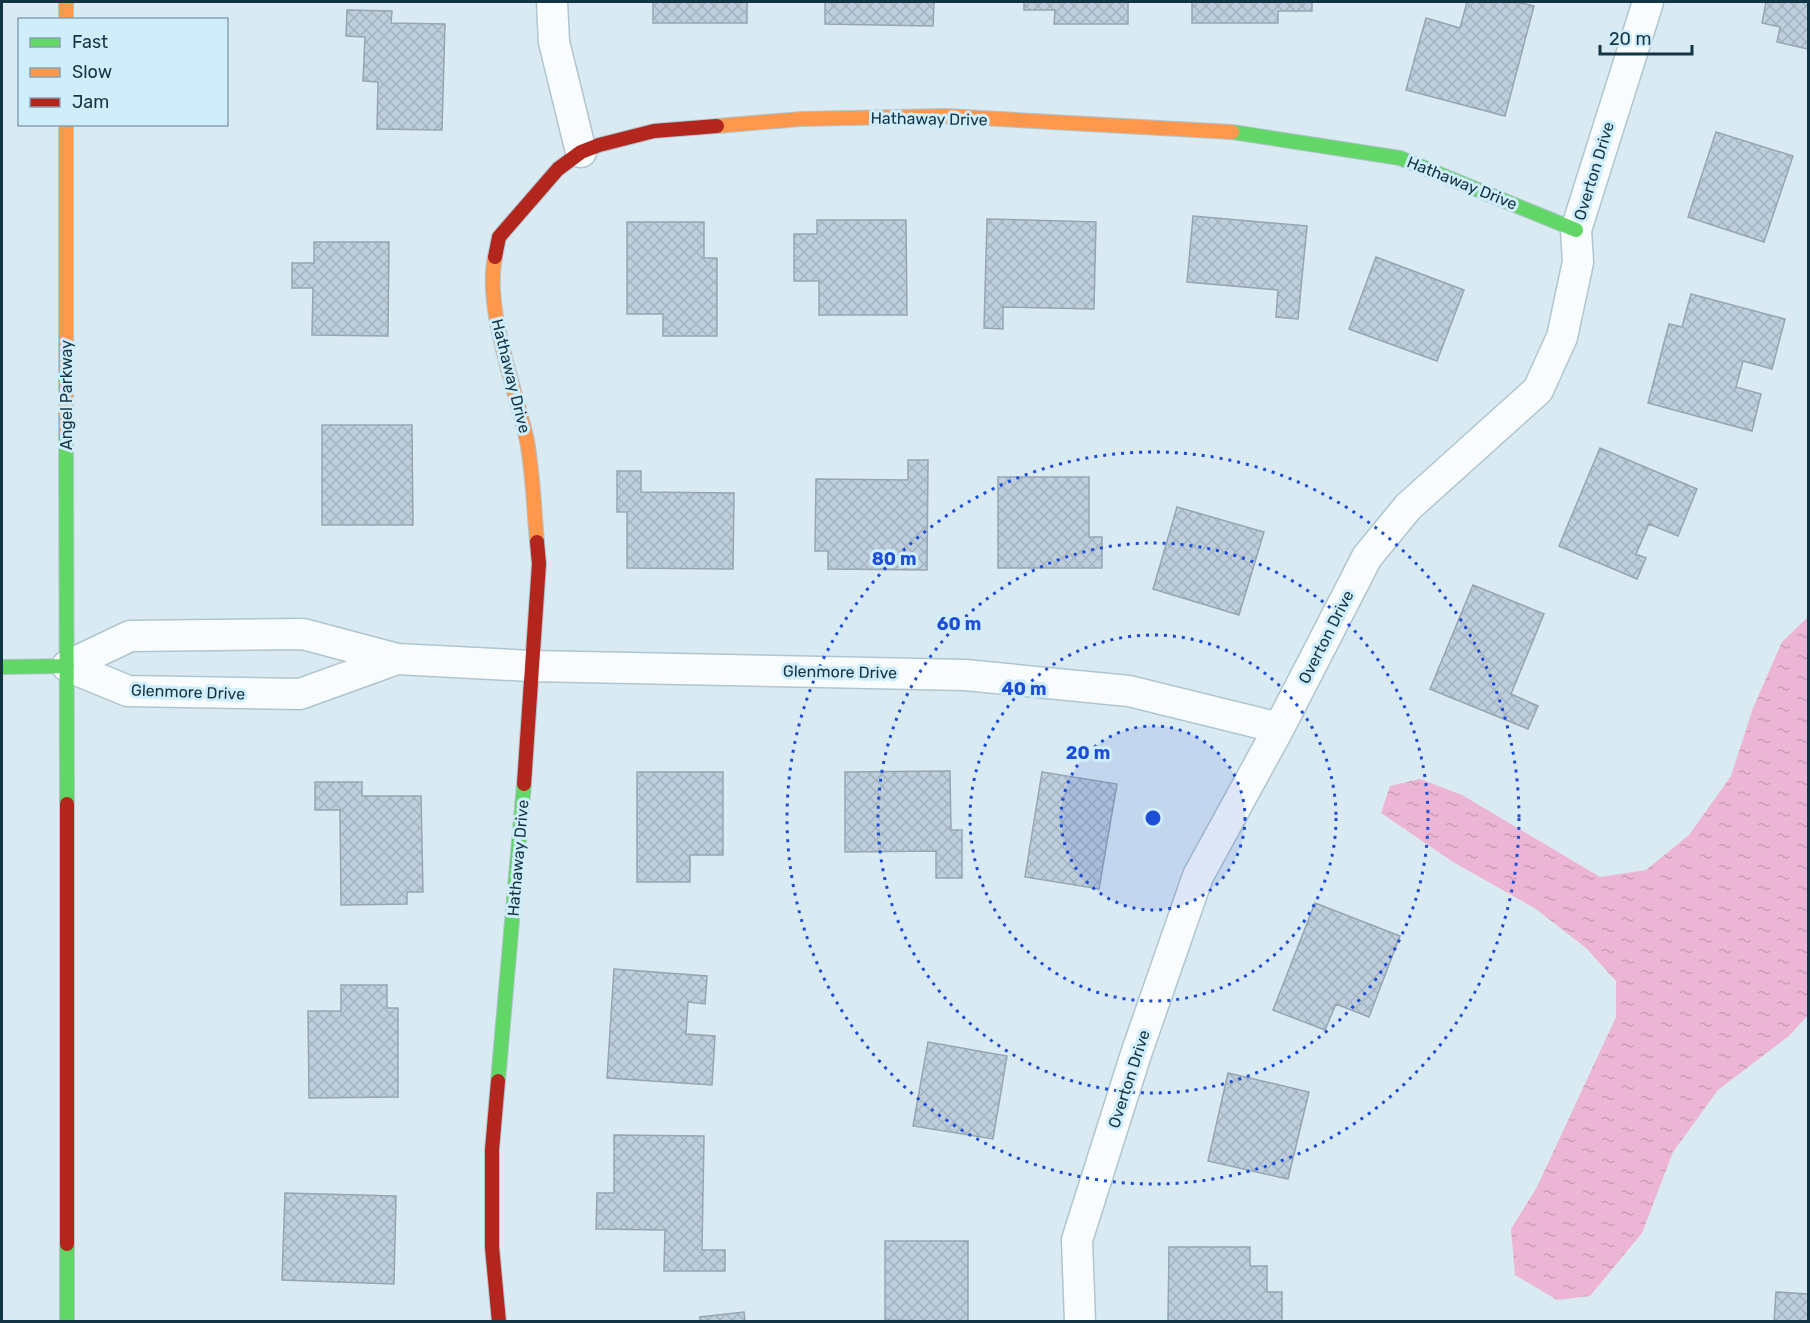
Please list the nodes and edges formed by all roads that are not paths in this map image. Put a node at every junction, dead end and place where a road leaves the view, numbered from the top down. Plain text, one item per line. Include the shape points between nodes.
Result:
1 (66, 2) edge
2 (552, 2) edge
3 (1648, 2) edge
4 (66, 18) edge
5 (66, 126) edge
6 (581, 152) junction
7 (1576, 230) junction
8 (397, 659) junction
9 (67, 666) junction
10 (532, 666) junction
11 (2, 667) edge
12 (1279, 728) junction
13 (67, 1322) edge
14 (499, 1322) edge
15 (1080, 1322) edge

1 - 4 street
2 - 6 street via 554,42
3 - 7 street, Overton Drive
5 - 9 street, Angel Parkway
6 - 7 street, Hathaway Drive via 654,131 801,119 946,116 1246,133 1401,158
6 - 10 street, Hathaway Drive via 558,169 499,237 492,270 496,323 528,454 539,564
7 - 12 street, Overton Drive via 1578,262 1562,337 1538,390 1408,507 1367,557
8 - 9 street, Glenmore Drive via 303,634 130,636
8 - 9 street, Glenmore Drive via 300,694 128,691
8 - 10 street, Glenmore Drive
9 - 11 street
9 - 13 street, Angel Parkway
10 - 12 street, Glenmore Drive via 965,675 1129,691
10 - 14 street, Hathaway Drive via 492,1150 492,1247
12 - 15 street, Overton Drive via 1198,876 1137,1054 1077,1240

